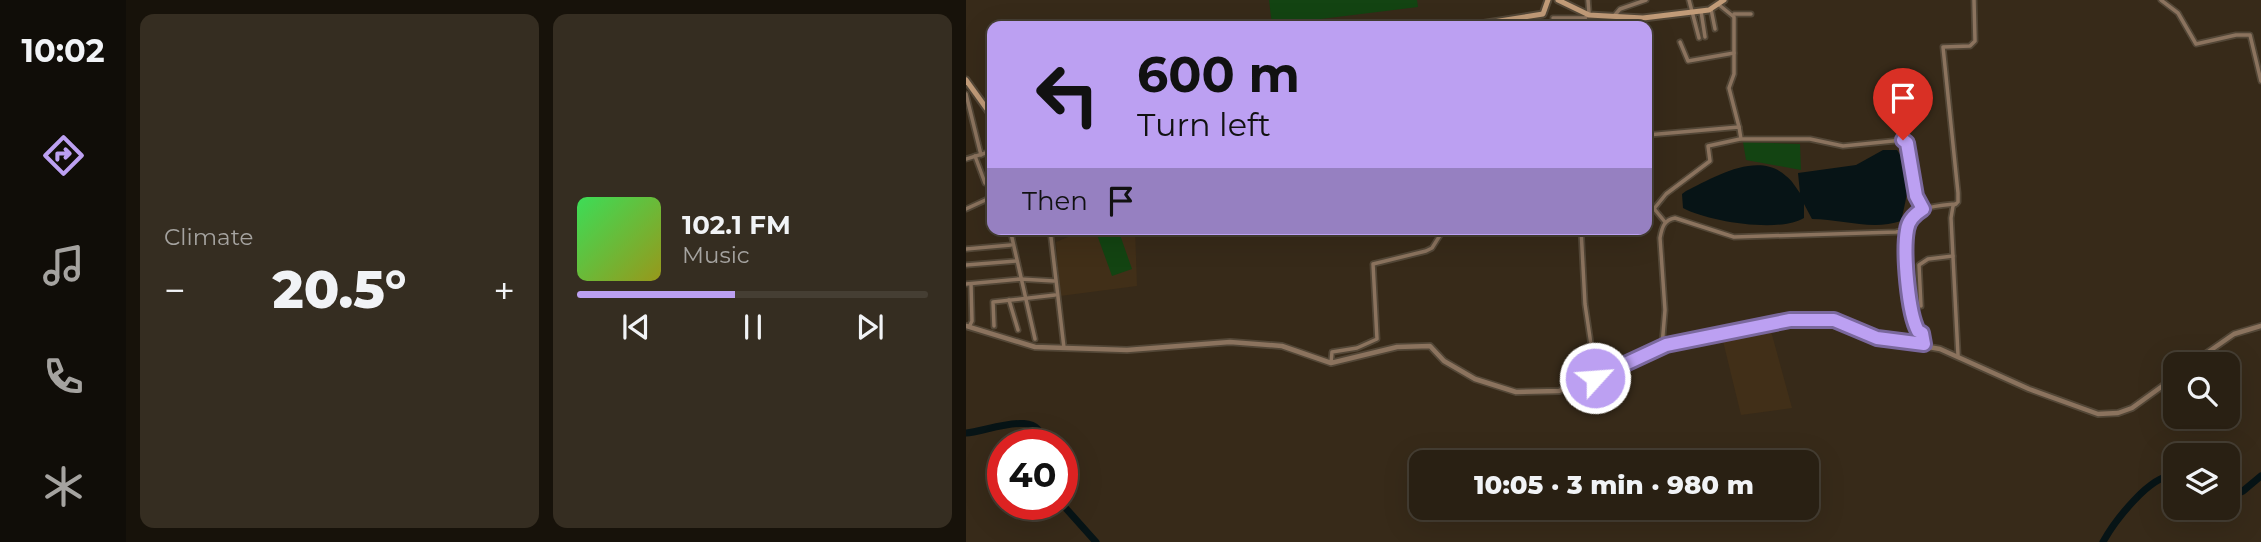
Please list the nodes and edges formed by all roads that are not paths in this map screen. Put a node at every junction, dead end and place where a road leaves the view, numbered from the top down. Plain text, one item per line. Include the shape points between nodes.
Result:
1 (1548, 0) edge
2 (1559, 0) edge
3 (1588, 0) edge
4 (1617, 0) edge
5 (1646, 0) edge
6 (1689, 0) edge
7 (1724, 0) edge
8 (1974, 0) edge
9 (2161, 0) edge
10 (1631, 2) edge
11 (1717, 2) edge
12 (1620, 9) junction
13 (1711, 9) junction
14 (1692, 11) junction
15 (1701, 11) junction
16 (1734, 14) junction
17 (1751, 14) dead end
18 (1587, 16) junction
19 (1614, 16) junction
20 (1553, 18) dead end
21 (1623, 18) junction
22 (1499, 21) edge
23 (1584, 21) edge
24 (1624, 21) edge
25 (1715, 29) dead end
26 (1705, 37) dead end
27 (1699, 38) dead end
28 (1680, 42) dead end
29 (1735, 52) junction
30 (2261, 81) edge
31 (966, 82) edge
32 (966, 94) edge
33 (987, 109) edge
34 (1739, 127) junction
35 (974, 132) junction
36 (966, 133) edge
37 (1652, 135) edge
38 (1741, 139) junction
39 (987, 153) edge
40 (981, 155) junction
41 (975, 156) junction
42 (966, 159) edge
43 (985, 183) dead end
44 (987, 199) edge
45 (1956, 204) junction
46 (966, 209) edge
47 (1923, 209) junction
48 (1653, 210) joint
49 (1665, 222) junction
50 (1907, 230) junction
51 (1010, 235) edge
52 (1050, 235) edge
53 (1440, 235) edge
54 (1581, 235) edge
55 (1011, 245) junction
56 (966, 249) edge
57 (1952, 256) junction
58 (1016, 261) junction
59 (966, 265) edge
60 (1020, 279) junction
61 (1054, 281) junction
62 (968, 284) edge
63 (1055, 295) junction
64 (1025, 299) junction
65 (1009, 300) junction
66 (1921, 306) dead end
67 (994, 326) dead end
68 (2261, 326) edge
69 (967, 327) edge
70 (1018, 330) dead end
71 (1035, 339) dead end
72 (1924, 344) junction
73 (1662, 346) junction
74 (1064, 348) junction
75 (2208, 352) edge
76 (1958, 355) junction
77 (1331, 363) junction
78 (1595, 378) junction
79 (2163, 386) edge

1 - 22 main road via 1543,14
2 - 18 main road
3 - 18 street
4 - 12 street
5 - 10 street
6 - 14 street
7 - 11 main road
8 - 45 street via 1975,41 1970,46 1943,47
9 - 30 street via 2178,13 2196,44 2250,36
10 - 12 street
11 - 13 main road
11 - 16 street
12 - 19 street
13 - 15 main road
13 - 25 street
14 - 15 main road
14 - 21 main road
14 - 27 street
15 - 26 street
16 - 17 street
16 - 29 street
18 - 19 main road
18 - 20 street
18 - 23 street
19 - 21 main road
21 - 24 street
28 - 29 street via 1688,61
29 - 34 street via 1729,88
31 - 33 main road
32 - 35 street
34 - 37 street
34 - 38 street
35 - 36 street
35 - 40 street
38 - 47 street via 1810,139 1843,146 1903,140
38 - 48 street via 1708,146 1710,161
39 - 40 street
40 - 41 street
41 - 42 street
41 - 43 street
44 - 46 street
45 - 47 street
45 - 57 street via 1951,218
47 - 50 street
48 - 49 street
49 - 50 street via 1675,218 1734,237
49 - 73 street via 1660,238 1665,310
50 - 72 street via 1913,317
51 - 55 street
52 - 61 street
53 - 77 street via 1432,248 1373,264 1377,339 1332,352
54 - 78 street
55 - 56 street
55 - 58 street
57 - 66 street via 1919,265
57 - 76 street
58 - 59 street
58 - 60 street
60 - 61 street
60 - 62 street
60 - 64 street
61 - 63 street
62 - 69 street via 972,321
63 - 64 street
63 - 74 street
64 - 65 street
64 - 71 street
65 - 67 street via 991,304
65 - 70 street
68 - 75 street via 2234,334
69 - 74 street via 1035,347
72 - 73 street via 1877,338 1834,320 1812,318
72 - 76 street
73 - 78 street
74 - 77 street via 1126,350 1230,342 1282,346
76 - 79 street via 2098,414 2132,408
77 - 78 street via 1416,345 1435,348 1444,360 1475,379 1516,392 1559,391

